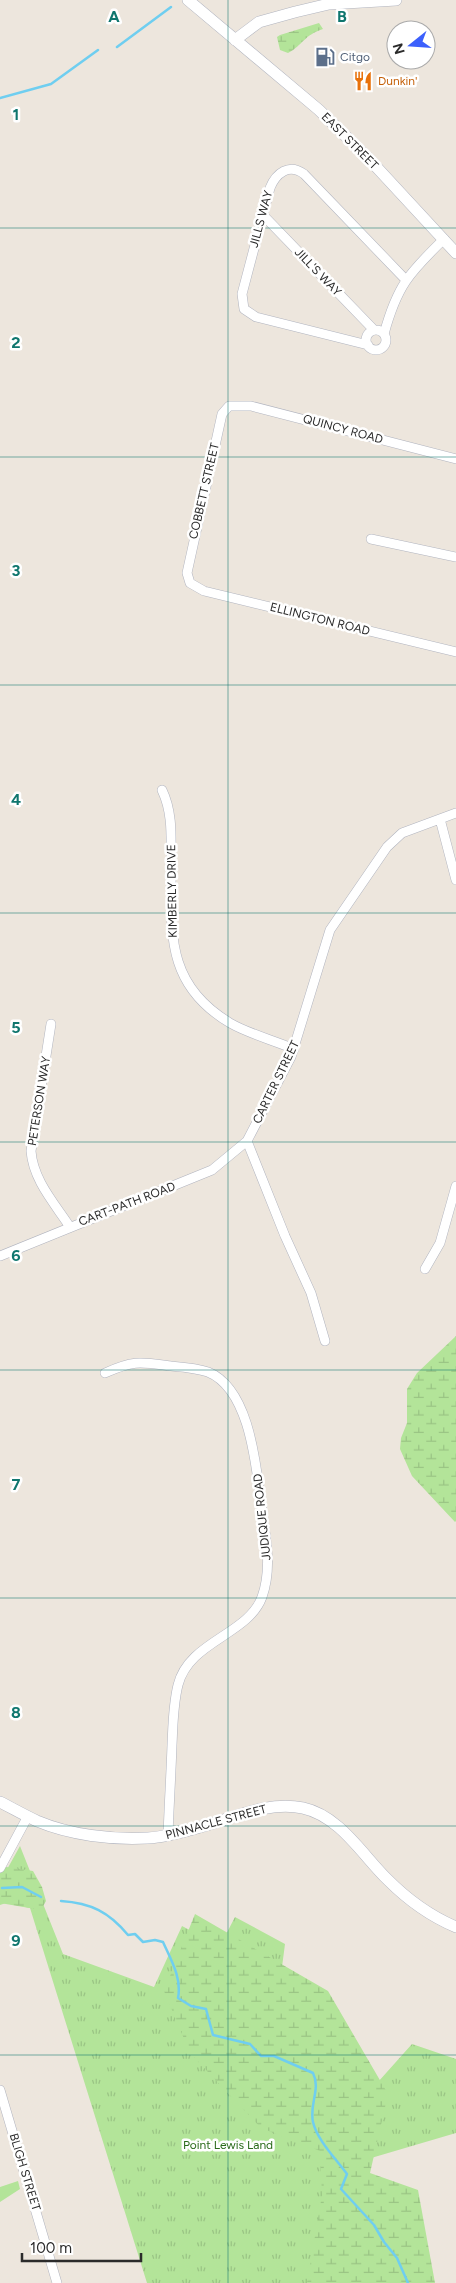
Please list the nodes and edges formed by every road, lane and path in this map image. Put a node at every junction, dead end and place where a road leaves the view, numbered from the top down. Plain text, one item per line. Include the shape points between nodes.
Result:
1 (188, 0) edge
2 (396, 0) edge
3 (235, 40) junction
4 (262, 214) junction
5 (444, 239) junction
6 (456, 253) edge
7 (406, 279) junction
8 (374, 330) junction
9 (384, 334) junction
10 (368, 345) junction
11 (229, 406) joint
12 (456, 460) edge
13 (371, 539) dead end
14 (456, 556) edge
15 (188, 580) joint
16 (456, 652) edge
17 (162, 790) dead end
18 (456, 813) edge
19 (440, 819) junction
20 (456, 880) edge
21 (51, 1024) dead end
22 (294, 1049) junction
23 (247, 1141) junction
24 (456, 1186) edge
25 (70, 1227) junction
26 (0, 1256) edge
27 (425, 1269) dead end
28 (325, 1341) dead end
29 (105, 1373) dead end
30 (0, 1802) edge
31 (28, 1816) junction
32 (168, 1836) junction
33 (0, 1868) edge
34 (456, 1927) edge
35 (0, 2090) edge
36 (57, 2283) edge

1 - 3 main road, EAST STREET
2 - 3 main road via 329,4 301,10 259,22
3 - 5 main road, EAST STREET via 319,110 370,159
4 - 7 street, JILLS WAY via 275,178 284,171 299,170
4 - 8 street, JILL'S WAY
4 - 10 street, JILLS WAY via 242,294 244,309 256,318
5 - 6 main road, EAST STREET
5 - 7 street
7 - 9 street via 395,298
8 - 9 street
8 - 10 street via 367,336
9 - 10 street via 382,348 373,349
11 - 12 street, QUINCY ROAD via 251,406
11 - 15 street, COBBETT STREET via 222,414 187,565
13 - 14 street
15 - 16 street, ELLINGTON ROAD via 204,591
17 - 22 street, KIMBERLY DRIVE via 171,816 172,934 184,978 197,997 231,1023
18 - 19 street, CARTER STREET
19 - 20 street
19 - 22 street, CARTER STREET via 392,840 330,930
21 - 25 street, PETERSON WAY via 30,1151 36,1175
22 - 23 street, CARTER STREET
23 - 25 street, CART-PATH ROAD via 212,1170
23 - 28 street via 311,1293
24 - 27 street via 440,1243
25 - 26 street, CART-PATH ROAD
29 - 32 street, JUDIQUE ROAD via 134,1362 208,1372 218,1378 236,1400 255,1450 268,1578 261,1600 250,1615 205,1648 183,1672 174,1704
30 - 31 main road, PINNACLE STREET
31 - 32 main road, PINNACLE STREET via 103,1837
31 - 33 street
32 - 34 main road, PINNACLE STREET via 260,1809 288,1806 312,1810 343,1832 405,1897
35 - 36 street, BLIGH STREET

